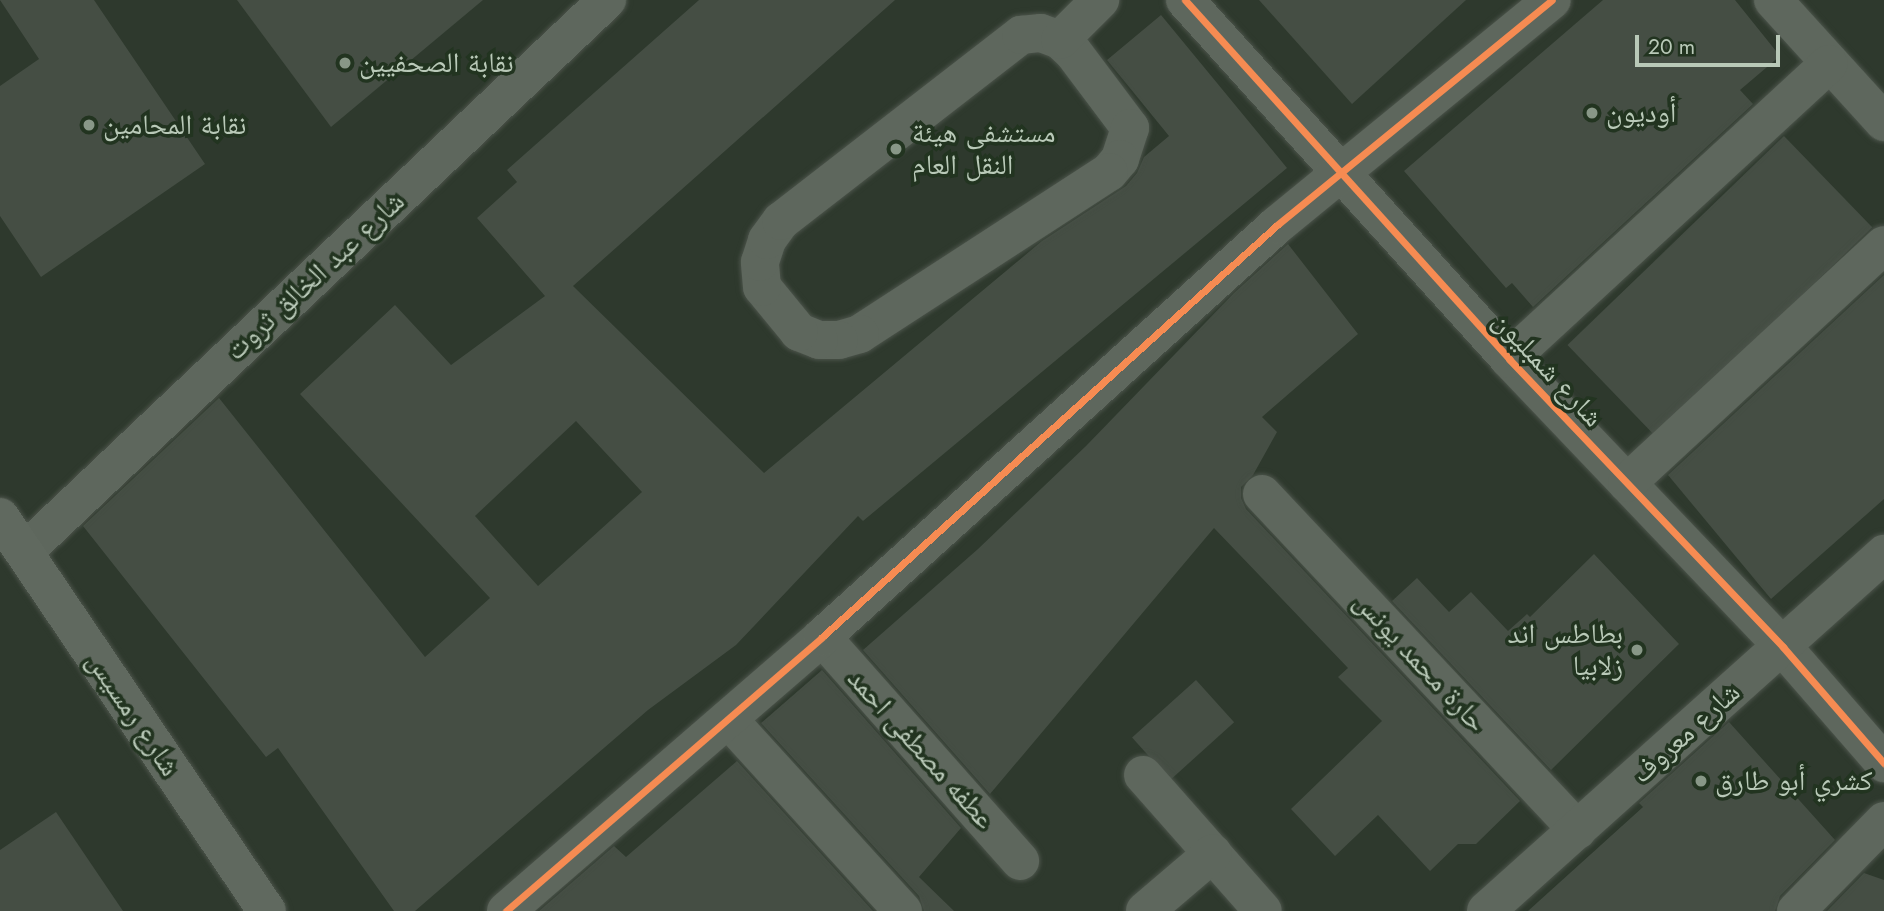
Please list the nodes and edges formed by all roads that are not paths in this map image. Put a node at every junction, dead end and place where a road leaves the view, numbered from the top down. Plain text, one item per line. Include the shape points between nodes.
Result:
1 (607, 0) edge
2 (1100, 0) edge
3 (1185, 0) edge
4 (1552, 0) edge
5 (1773, 0) edge
6 (1060, 40) junction
7 (1829, 64) junction
8 (1884, 122) edge
9 (1342, 171) junction
10 (1884, 245) edge
11 (1509, 359) junction
12 (1627, 483) junction
13 (1262, 494) dead end
14 (7, 530) edge
15 (1884, 554) edge
16 (822, 637) junction
17 (1783, 646) junction
18 (728, 719) junction
19 (1884, 763) edge
20 (1143, 775) dead end
21 (1884, 821) edge
22 (1577, 830) junction
23 (1213, 853) junction
24 (1020, 861) dead end
25 (1502, 906) edge
26 (267, 911) edge
27 (506, 911) edge
28 (903, 911) edge
29 (1145, 911) edge
30 (1264, 911) edge
31 (1796, 911) edge

1 - 14 street, شارع عبد الخالق ثروت
2 - 6 street
3 - 9 street, شارع شمبليون
4 - 9 street
5 - 7 street
6 - 6 street via 1130,128 1128,144 1109,172 860,334 819,340 799,332 762,287 760,262 767,240 781,220 1021,35 1041,33
7 - 8 street
7 - 11 street
9 - 11 street, شارع شمبليون
9 - 16 street
10 - 12 street
11 - 12 street, شارع شمبليون
12 - 17 street, شارع شمبليون
13 - 22 street, حارة محمد يونس
14 - 26 main road, شارع رمسيس
15 - 17 street, شارع معروف
16 - 18 street
16 - 24 street, عطفه مصطفى احمد
17 - 19 street, شارع شمبليون
17 - 22 street, شارع معروف
18 - 27 street
18 - 28 street
20 - 23 street
21 - 31 street
22 - 25 street, شارع معروف
23 - 29 street
23 - 30 street

